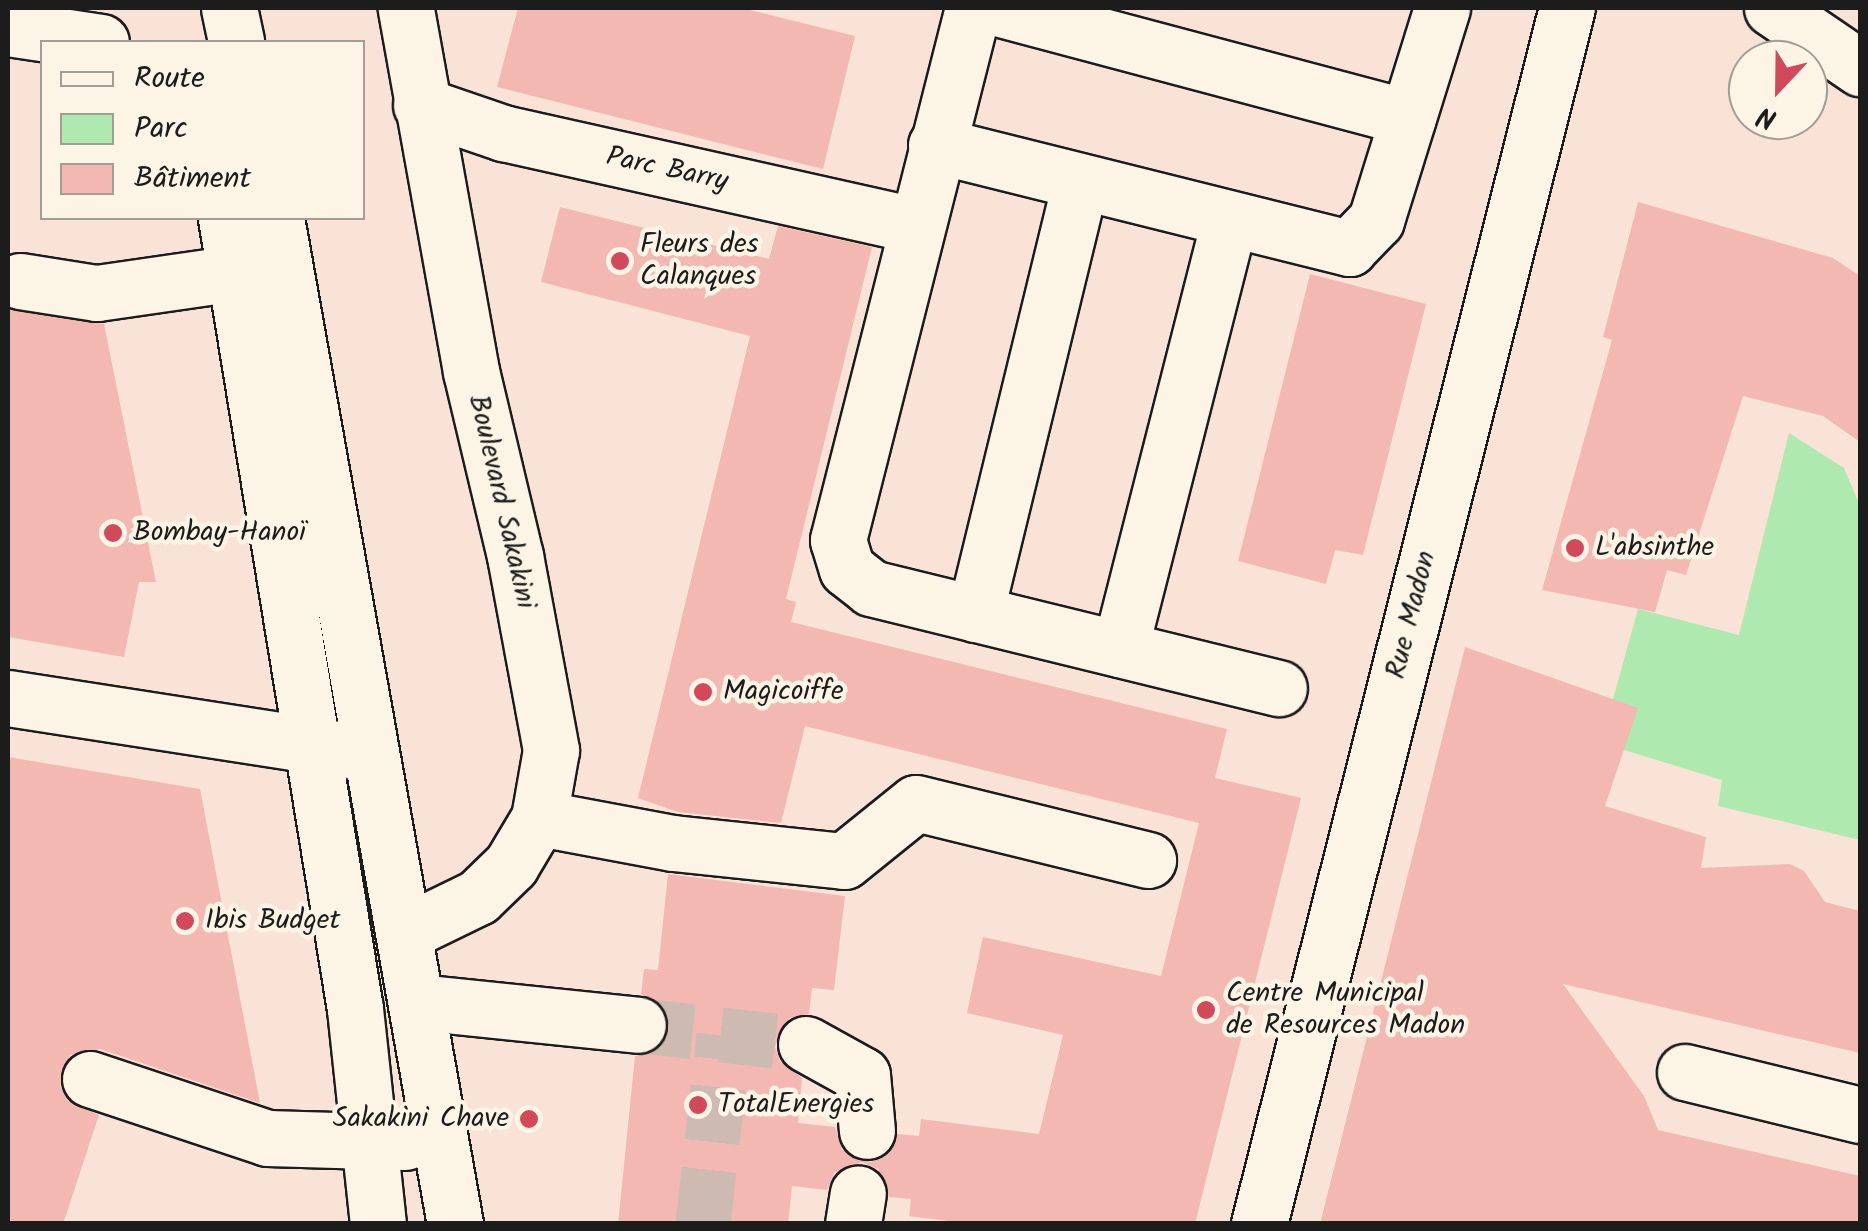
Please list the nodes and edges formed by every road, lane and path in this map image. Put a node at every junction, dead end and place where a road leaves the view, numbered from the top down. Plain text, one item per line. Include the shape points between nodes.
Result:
1 (229, 8) edge
2 (406, 8) edge
3 (972, 8) edge
4 (997, 8) edge
5 (1442, 8) edge
6 (1567, 8) edge
7 (1772, 8) edge
8 (8, 28) edge
9 (88, 40) edge
10 (236, 40) edge
11 (1860, 68) edge
12 (420, 105) junction
13 (1408, 117) junction
14 (936, 146) junction
15 (1080, 183) junction
16 (226, 220) edge
17 (1230, 221) junction
18 (916, 224) junction
19 (281, 241) edge
20 (232, 273) junction
21 (20, 281) dead end
22 (975, 614) junction
23 (1120, 649) junction
24 (1279, 688) dead end
25 (8, 698) edge
26 (308, 746) junction
27 (376, 753) junction
28 (540, 818) junction
29 (1148, 860) dead end
30 (406, 932) junction
31 (417, 1002) junction
32 (638, 1025) tunnel mouth
33 (806, 1044) tunnel mouth
34 (1685, 1072) dead end
35 (90, 1079) dead end
36 (1860, 1115) edge
37 (867, 1131) dead end
38 (370, 1141) junction
39 (442, 1144) junction
40 (378, 1224) edge
41 (455, 1224) edge
42 (1259, 1224) edge

1 - 10 street
2 - 12 street, Boulevard Sakakini
3 - 14 street
4 - 13 street
5 - 13 street
6 - 42 street, Rue Madon
7 - 11 street
8 - 9 street
12 - 18 street, Parc Barry via 503,133
12 - 28 street, Boulevard Sakakini via 551,750
13 - 17 street via 1376,220 1349,248
14 - 15 street
14 - 18 street
15 - 17 street
15 - 22 street
16 - 20 street
17 - 23 street
18 - 22 street via 838,540 847,570 871,588
19 - 20 street
19 - 27 street
20 - 21 street via 97,293
20 - 26 street
22 - 23 street
23 - 24 street
25 - 26 street
26 - 27 street
26 - 38 street via 355,1009
27 - 30 street
28 - 29 street via 673,843 844,862 916,803
28 - 30 street, Boulevard Sakakini via 511,865 478,897
30 - 31 street
31 - 32 street
31 - 39 street
33 - 37 street via 862,1075
34 - 36 street
35 - 38 street via 268,1138
38 - 39 street
38 - 40 street
39 - 41 street

